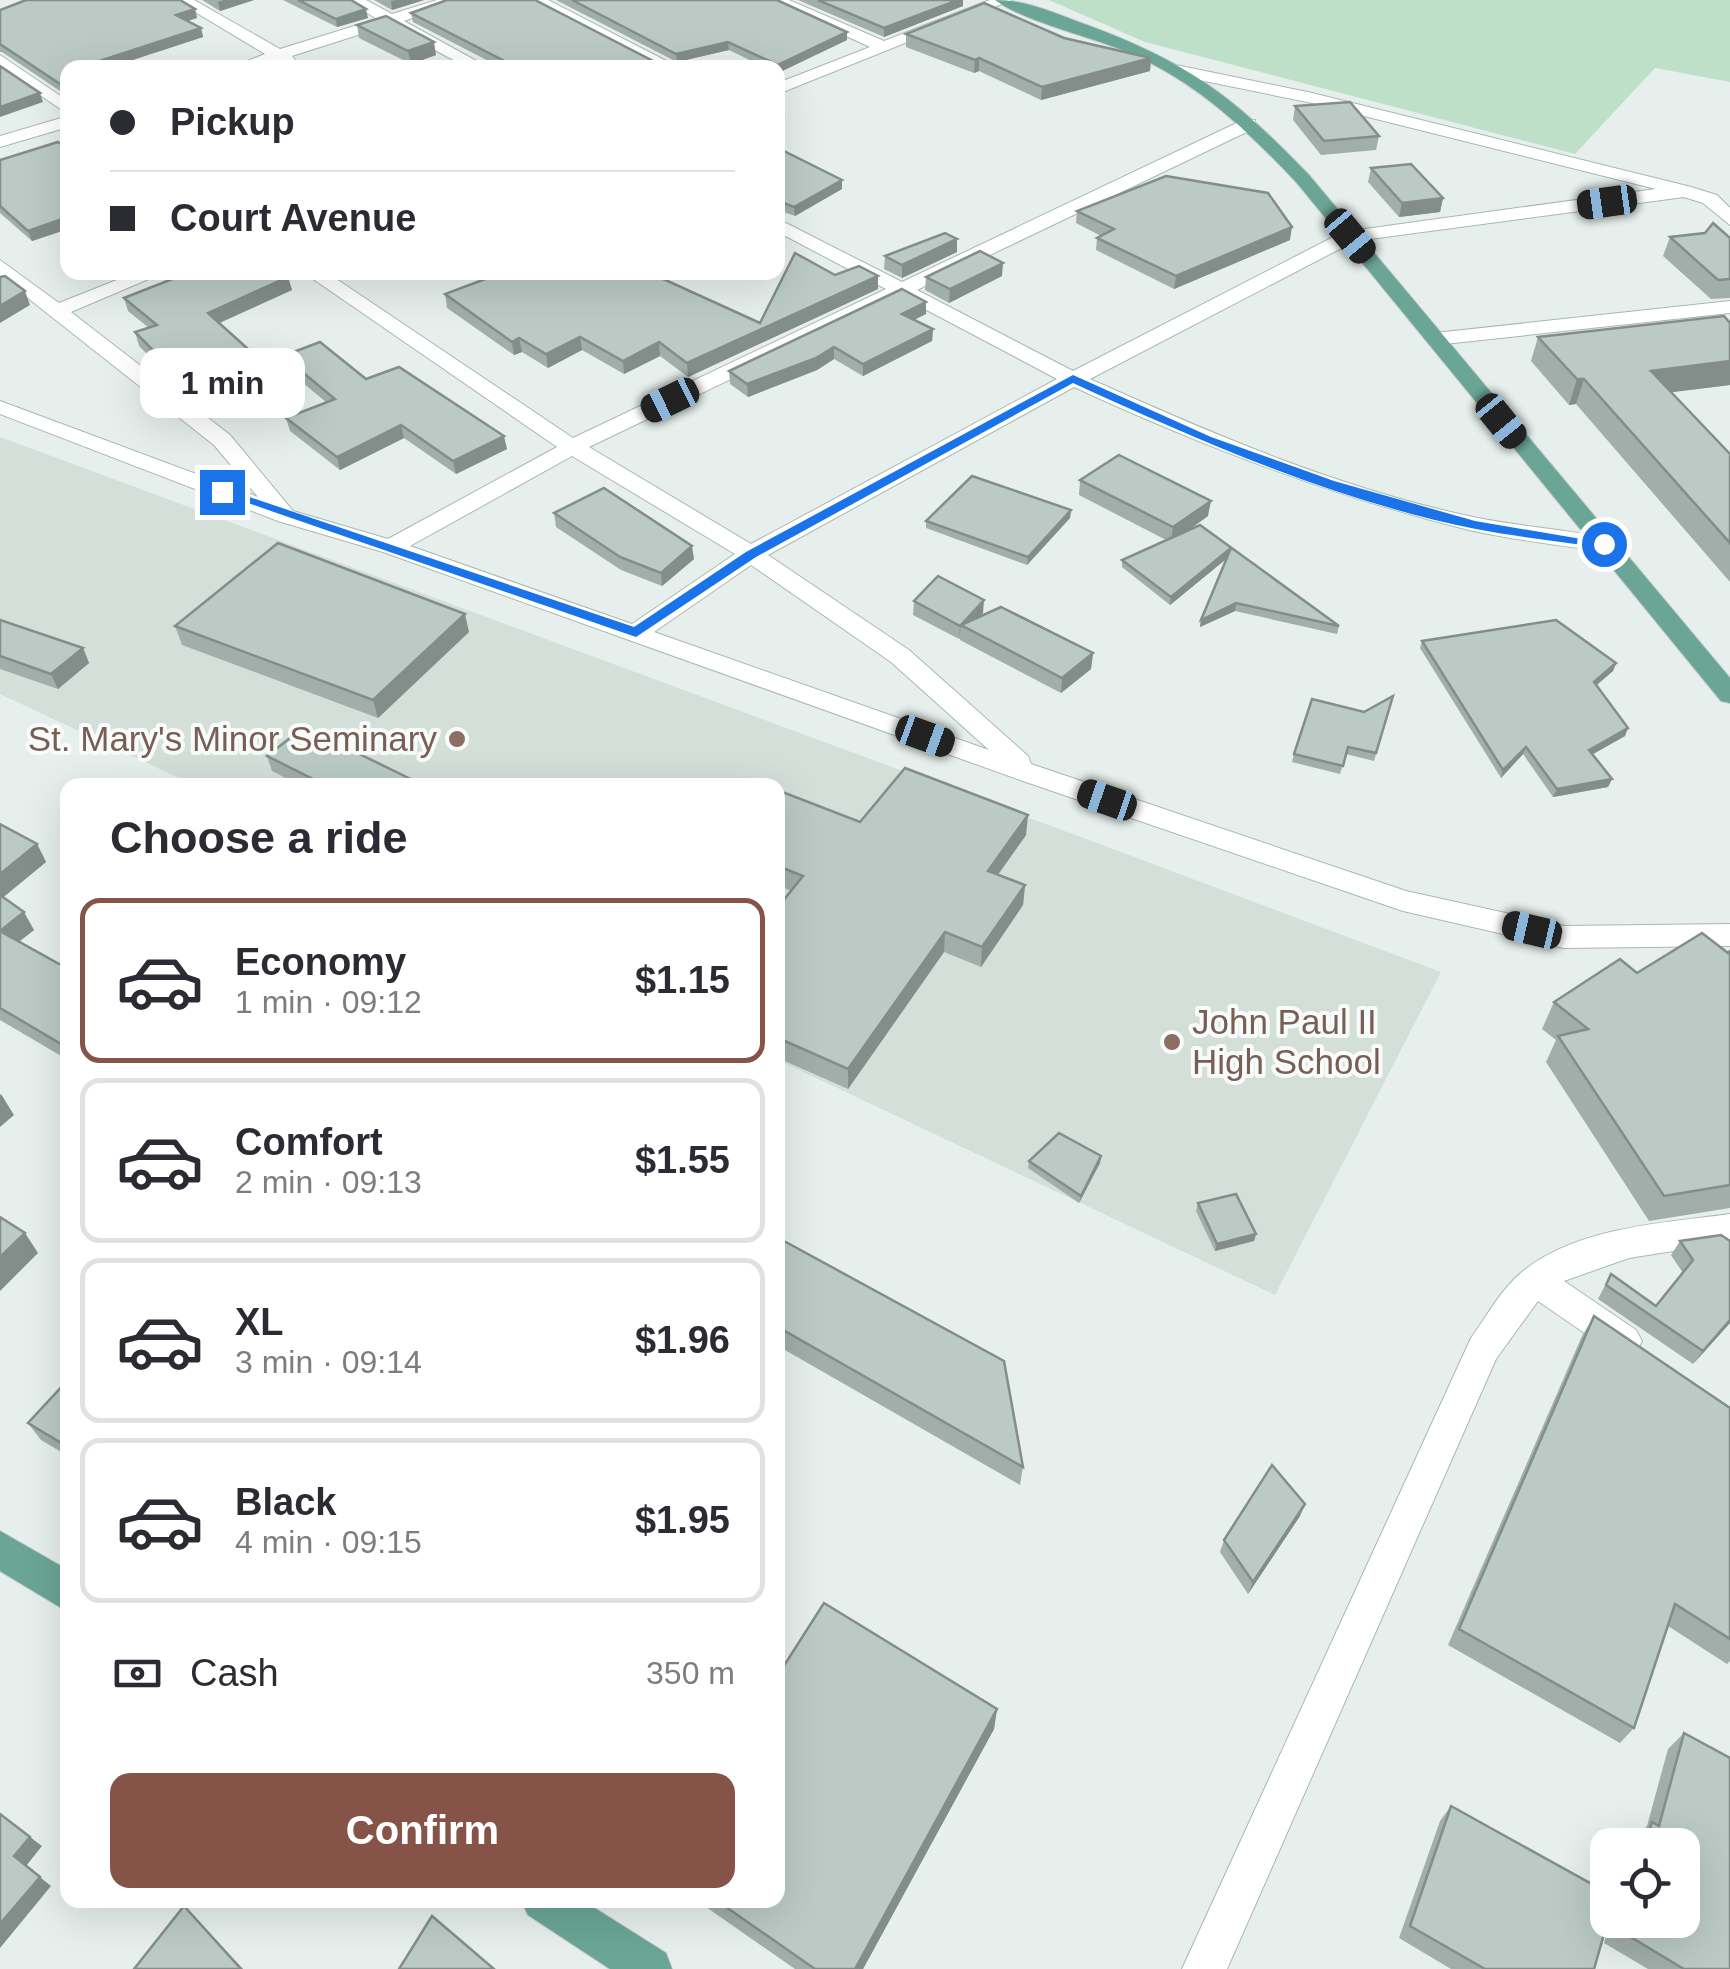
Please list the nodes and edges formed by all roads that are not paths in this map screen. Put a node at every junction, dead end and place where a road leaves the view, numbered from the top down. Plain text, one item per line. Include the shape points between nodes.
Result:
1 (182, 0) edge
2 (354, 0) edge
3 (453, 0) edge
4 (536, 0) edge
5 (776, 0) edge
6 (1004, 0) edge
7 (392, 19) junction
8 (886, 48) junction
9 (278, 55) junction
10 (0, 60) edge
11 (263, 60) edge
12 (286, 60) edge
13 (466, 60) edge
14 (656, 60) edge
15 (1176, 70) junction
16 (785, 86) edge
17 (60, 103) edge
18 (60, 123) edge
19 (1249, 124) junction
20 (0, 142) edge
21 (1684, 191) junction
22 (1710, 199) junction
23 (1730, 203) edge
24 (1730, 220) edge
25 (785, 229) edge
26 (1350, 236) junction
27 (0, 266) edge
28 (135, 280) edge
29 (324, 280) edge
30 (900, 289) junction
31 (1730, 307) edge
32 (56, 310) junction
33 (1434, 339) junction
34 (1073, 379) junction
35 (0, 407) edge
36 (572, 447) junction
37 (286, 516) junction
38 (1604, 544) junction
39 (391, 547) junction
40 (751, 554) junction
41 (636, 632) junction
42 (1730, 696) edge
43 (1033, 775) junction
44 (1730, 935) edge
45 (1730, 1228) edge
46 (1536, 1281) junction
47 (1649, 1358) edge
48 (0, 1549) edge
49 (60, 1588) edge
50 (555, 1908) edge
51 (650, 1969) edge
52 (1204, 1969) edge

1 - 9 street
2 - 7 street
3 - 7 street
4 - 14 street
5 - 8 street
6 - 8 street
6 - 15 main road
7 - 9 street
7 - 13 street
8 - 16 street
9 - 11 street
9 - 12 street
10 - 17 street
15 - 19 main road
15 - 21 street
18 - 20 street
19 - 26 main road
19 - 30 street
21 - 22 street
21 - 26 street
22 - 23 street
22 - 24 street
25 - 30 street
26 - 33 main road
26 - 34 street
27 - 32 street
28 - 32 street
29 - 36 street
30 - 34 street
30 - 36 street
31 - 33 street
32 - 37 street via 222,440
33 - 38 main road
34 - 38 street via 1207,440 1329,484 1474,524
34 - 40 street
35 - 37 street
36 - 39 street
36 - 40 street
37 - 39 street
38 - 42 main road
39 - 41 street
40 - 41 street
40 - 43 street via 900,656
41 - 43 street
43 - 44 street via 1404,901 1564,938
45 - 46 street via 1631,1243
46 - 47 street
46 - 52 street via 1483,1349
48 - 49 main road
50 - 51 main road

